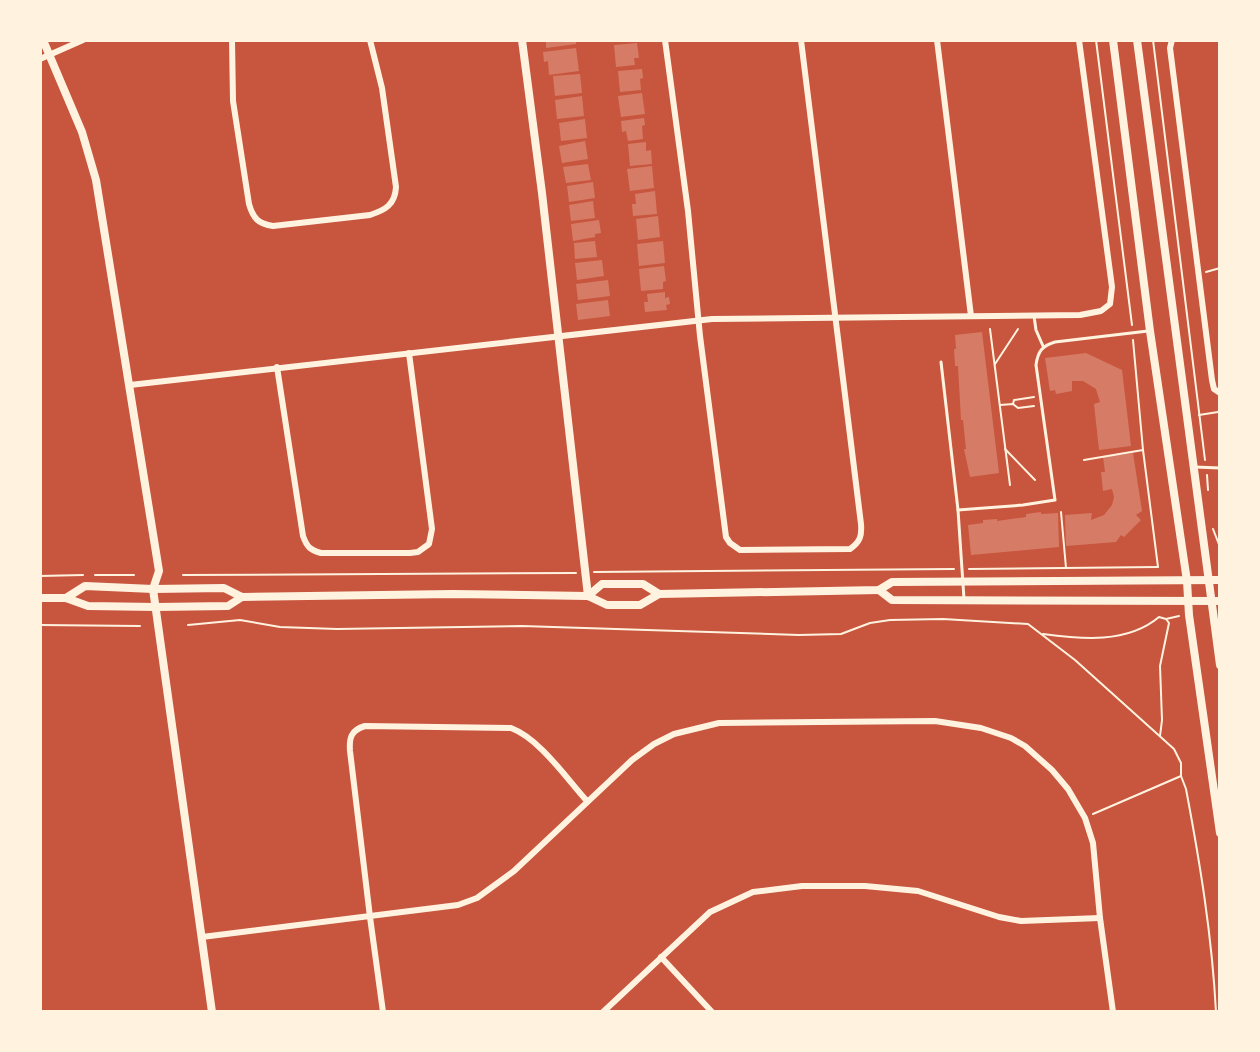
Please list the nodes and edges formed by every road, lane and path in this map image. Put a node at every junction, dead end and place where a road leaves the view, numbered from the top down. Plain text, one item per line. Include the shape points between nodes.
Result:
1 (42, 40) edge
2 (83, 40) edge
3 (232, 40) edge
4 (370, 40) edge
5 (522, 40) edge
6 (666, 40) edge
7 (801, 40) edge
8 (937, 40) edge
9 (1079, 40) edge
10 (1113, 40) edge
11 (1137, 40) edge
12 (1153, 40) edge
13 (1172, 40) edge
14 (49, 55) junction
15 (40, 59) edge
16 (1220, 268) edge
17 (1200, 274) junction
18 (1034, 315) junction
19 (972, 316) junction
20 (837, 318) junction
21 (699, 320) junction
22 (990, 329) dead end
23 (1018, 329) dead end
24 (1150, 331) junction
25 (557, 336) junction
26 (1043, 346) junction
27 (409, 353) junction
28 (941, 362) dead end
29 (995, 364) junction
30 (277, 368) junction
31 (130, 385) junction
32 (1220, 393) edge
33 (1040, 396) junction
34 (1013, 404) junction
35 (1000, 405) junction
36 (1041, 405) junction
37 (1220, 409) edge
38 (1199, 415) junction
39 (1005, 449) junction
40 (1143, 450) dead end
41 (1084, 460) dead end
42 (1193, 467) junction
43 (1206, 467) junction
44 (1220, 468) edge
45 (1035, 480) dead end
46 (1010, 485) dead end
47 (1208, 491) dead end
48 (958, 510) junction
49 (1061, 512) dead end
50 (1212, 527) dead end
51 (1218, 535) edge
52 (1220, 547) edge
53 (1158, 567) dead end
54 (1066, 568) junction
55 (961, 569) junction
56 (601, 572) dead end
57 (568, 573) dead end
58 (183, 575) dead end
59 (1208, 580) junction
60 (1220, 580) edge
61 (1187, 581) junction
62 (962, 582) junction
63 (153, 589) junction
64 (879, 590) junction
65 (658, 594) junction
66 (588, 596) junction
67 (242, 597) junction
68 (40, 598) edge
69 (66, 598) junction
70 (964, 600) junction
71 (1188, 600) junction
72 (1215, 601) edge
73 (156, 608) junction
74 (40, 625) edge
75 (188, 625) dead end
76 (140, 626) dead end
77 (1040, 633) junction
78 (1220, 665) edge
79 (1160, 736) junction
80 (1181, 776) junction
81 (587, 801) junction
82 (1085, 818) junction
83 (1220, 833) edge
84 (370, 917) junction
85 (1100, 918) junction
86 (202, 937) junction
87 (661, 957) junction
88 (212, 1011) edge
89 (383, 1011) edge
90 (603, 1011) edge
91 (712, 1011) edge
92 (1113, 1011) edge
93 (1216, 1011) edge

1 - 14 street
2 - 14 street
3 - 4 street via 233,101 249,204 256,219 273,226 370,215 391,205 396,187 382,88
5 - 25 street
6 - 21 street
7 - 20 street
8 - 19 street
9 - 18 street via 1112,297 1107,308 1093,314
10 - 24 main road
11 - 42 main road
12 - 38 path
13 - 17 street
14 - 15 street
14 - 31 street via 82,132 96,180
16 - 17 path
17 - 32 street via 1212,380
18 - 19 street
18 - 26 lane
19 - 20 street
20 - 21 street
20 - 21 street via 861,533 859,542 850,549 740,550 726,537
21 - 25 street
22 - 29 path
23 - 29 path
24 - 26 lane
24 - 61 main road
25 - 27 street
25 - 66 street
26 - 33 lane via 1036,365
27 - 30 street
27 - 30 street via 432,530 429,544 410,553 311,551 303,536
28 - 48 lane
29 - 35 path
30 - 31 street
31 - 63 street via 159,571
33 - 34 path via 1017,399
33 - 36 lane
34 - 35 path
34 - 36 path via 1018,408
35 - 39 path
36 - 48 lane via 1055,500
37 - 38 path
38 - 43 path
39 - 45 path
39 - 46 path
40 - 41 path
42 - 43 lane
42 - 59 main road
43 - 44 lane
43 - 47 path
48 - 55 lane
49 - 54 path
50 - 51 path
51 - 52 path
53 - 54 path
54 - 55 path
55 - 56 path
55 - 62 lane
57 - 58 path
59 - 60 main road
59 - 61 main road
59 - 72 main road
61 - 62 main road
61 - 71 main road
62 - 64 main road via 892,582
62 - 70 lane
63 - 67 main road via 224,588
63 - 69 main road via 85,586
63 - 73 street
64 - 65 main road
64 - 70 main road via 892,600
65 - 66 main road via 640,605 607,605
65 - 66 main road via 643,584 602,584
66 - 67 main road
67 - 73 main road via 228,606
68 - 69 main road
69 - 73 main road via 88,606
70 - 71 main road
71 - 72 main road
71 - 83 main road
72 - 78 main road
73 - 86 street
74 - 76 path
75 - 77 path via 240,620 280,627 337,629 522,626 799,635 841,634 890,620 943,619 1028,624
77 - 79 path
77 - 79 path via 1097,638 1134,631 1159,617 1166,619 1169,623 1160,666
79 - 80 path via 1174,749 1181,763
80 - 82 path
80 - 93 path via 1203,880
81 - 82 street via 654,744 700,727 746,722 935,721 981,728 1025,746 1060,779
81 - 84 street via 514,872 477,898 458,905
81 - 84 street via 527,736 511,728 360,727 349,741
82 - 85 street via 1093,843
84 - 86 street
84 - 89 street
85 - 87 street via 1021,921 918,891 802,886 753,892 733,900 710,912
85 - 92 street
86 - 88 street
87 - 90 street
87 - 91 street

